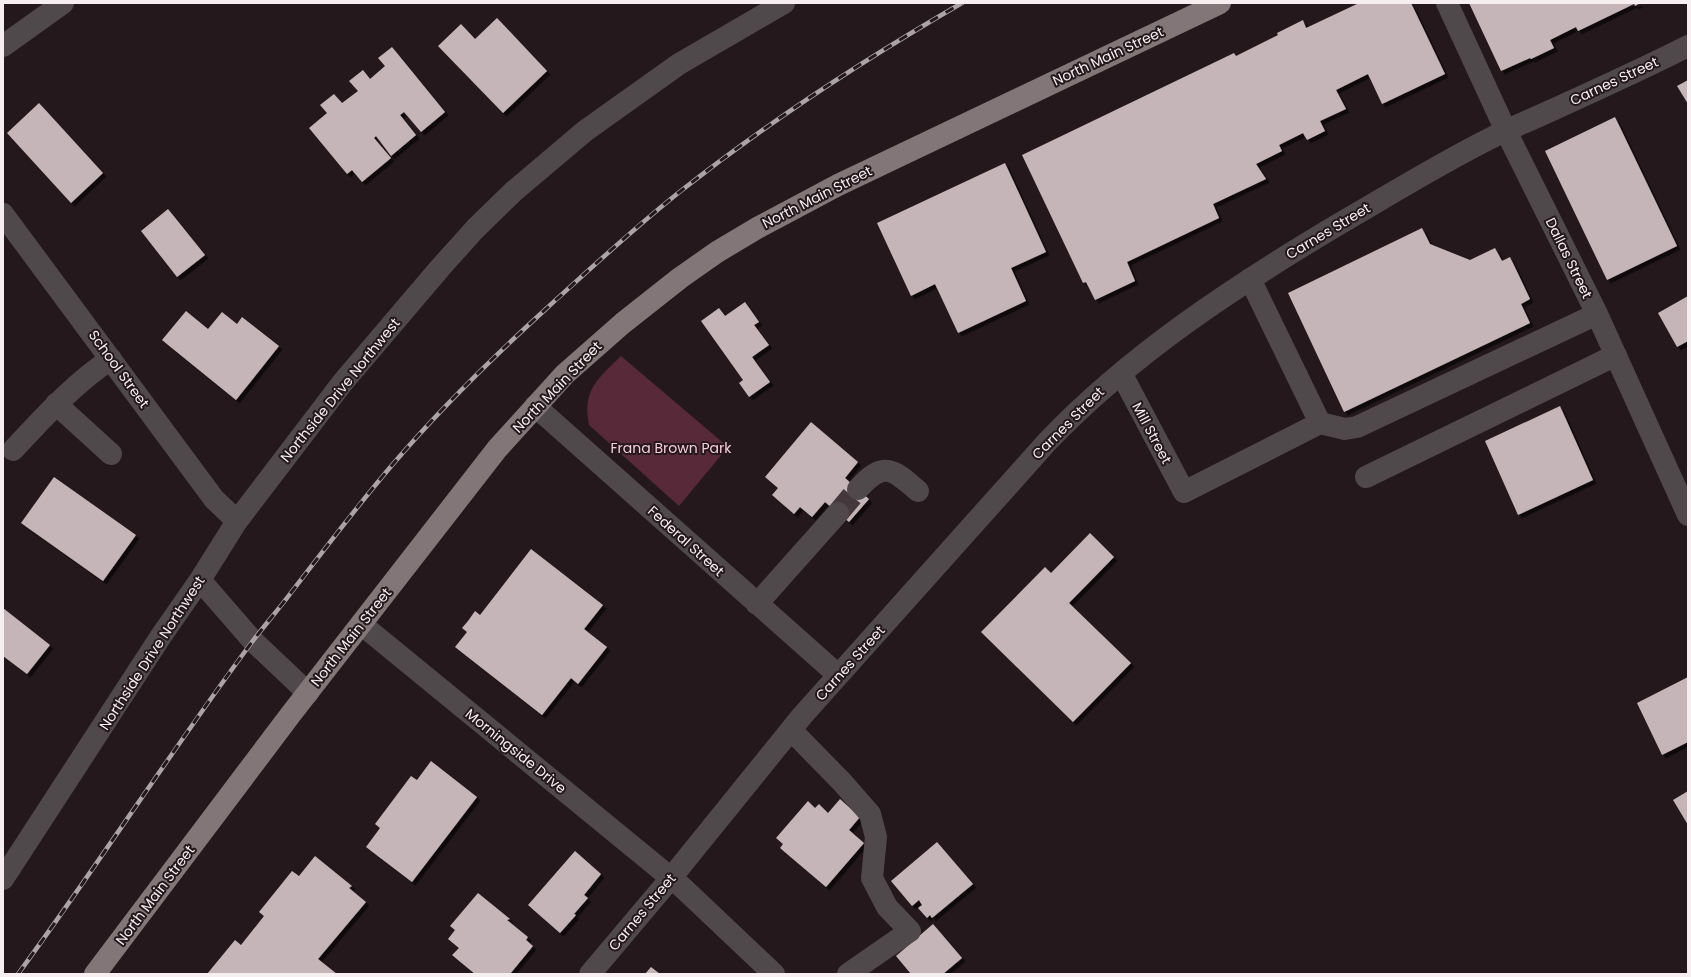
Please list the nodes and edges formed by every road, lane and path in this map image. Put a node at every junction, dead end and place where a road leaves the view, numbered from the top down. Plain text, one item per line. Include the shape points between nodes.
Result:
1 (63, 3) edge
2 (784, 3) edge
3 (1220, 3) edge
4 (1447, 3) edge
5 (3, 46) edge
6 (1688, 46) edge
7 (1506, 131) junction
8 (3, 214) edge
9 (1250, 278) junction
10 (1597, 314) junction
11 (1616, 355) junction
12 (111, 359) junction
13 (1121, 373) junction
14 (56, 404) junction
15 (535, 406) junction
16 (1320, 423) junction
17 (13, 450) dead end
18 (111, 454) dead end
19 (1366, 477) dead end
20 (858, 490) tunnel mouth
21 (918, 491) dead end
22 (838, 513) tunnel mouth
23 (1688, 515) edge
24 (237, 521) junction
25 (200, 580) junction
26 (757, 604) junction
27 (361, 624) junction
28 (838, 675) junction
29 (308, 693) junction
30 (791, 730) junction
31 (671, 878) junction
32 (3, 879) edge
33 (103, 971) edge
34 (590, 974) edge
35 (774, 974) edge
36 (848, 974) edge

1 - 5 street
2 - 24 street, Northside Drive Northwest via 679,64 615,108 514,191 475,229 373,344
3 - 15 main road, North Main Street via 838,185 748,233 698,265 642,307 579,361
4 - 7 street, Dallas Street
6 - 7 street, Carnes Street
7 - 9 street, Carnes Street via 1358,213
7 - 10 street, Dallas Street
8 - 12 street, School Street
9 - 13 street, Carnes Street
9 - 16 street
10 - 11 street, Dallas Street
10 - 16 street via 1357,426 1345,429
11 - 19 street
11 - 23 street, Dallas Street
12 - 14 street
12 - 24 street, School Street via 214,499
13 - 16 street, Mill Street via 1184,492
13 - 28 street, Carnes Street via 1047,442
14 - 17 street
14 - 18 street
15 - 26 street, Federal Street
15 - 27 main road, North Main Street via 497,449
20 - 21 street via 870,476 890,470
22 - 26 street
24 - 25 street, Northside Drive Northwest
25 - 29 street via 252,641
25 - 32 street, Northside Drive Northwest
26 - 28 street, Federal Street
27 - 29 main road, North Main Street
27 - 31 street, Morningside Drive
28 - 30 street, Carnes Street
29 - 33 main road, North Main Street
30 - 31 street, Carnes Street
30 - 36 street via 870,814 876,837 872,878 887,907 910,931
31 - 34 street, Carnes Street
31 - 35 street, Morningside Drive

